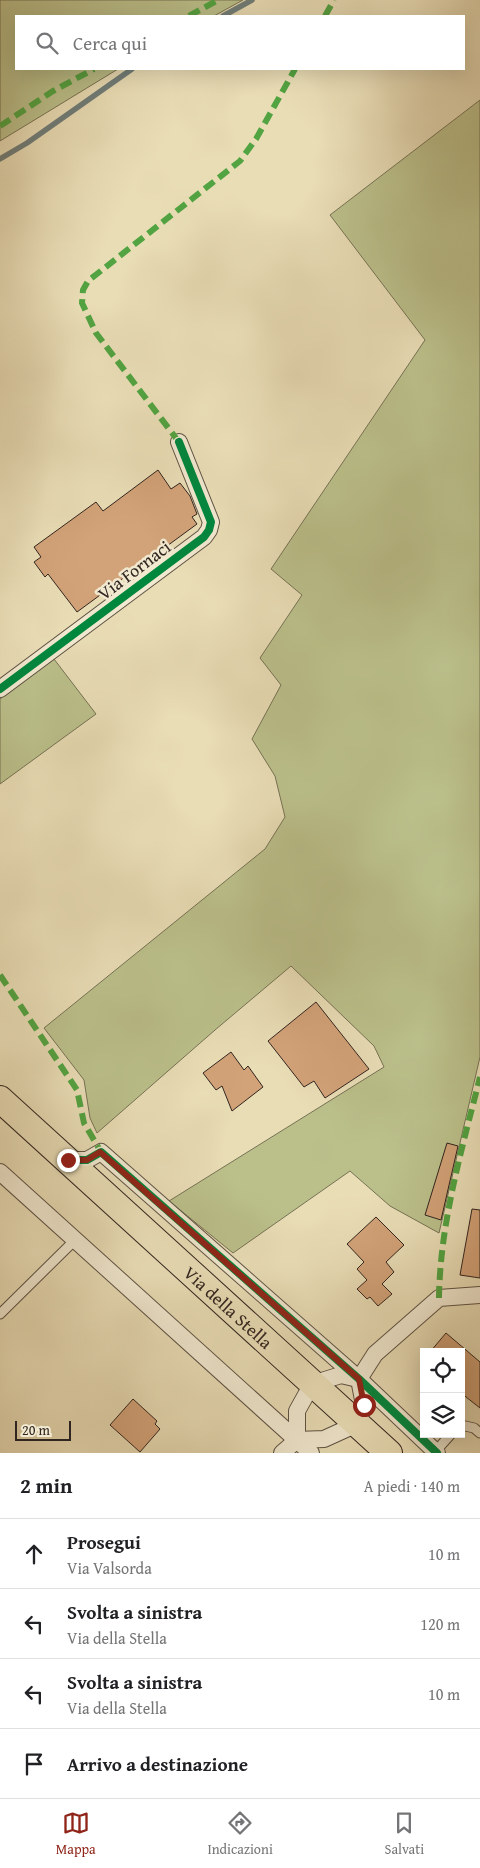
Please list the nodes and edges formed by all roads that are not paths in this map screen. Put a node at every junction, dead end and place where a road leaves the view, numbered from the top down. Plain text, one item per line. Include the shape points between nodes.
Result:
1 (179, 442) dead end
2 (0, 689) edge
3 (0, 1100) edge
4 (68, 1160) junction
5 (0, 1172) edge
6 (75, 1240) junction
7 (480, 1295) edge
8 (0, 1314) edge
9 (359, 1379) junction
10 (312, 1384) junction
11 (357, 1424) junction
12 (465, 1426) edge
13 (480, 1433) edge
14 (448, 1438) edge
15 (297, 1440) junction
16 (436, 1452) edge
17 (282, 1453) edge
18 (311, 1453) edge
19 (389, 1453) edge

1 - 2 street, Via Fornaci via 211,522 204,537
3 - 4 main road, Via della Stella
4 - 9 street, Via della Stella via 87,1160 100,1152
4 - 10 main road, Via della Stella
5 - 6 street
6 - 8 lane
6 - 15 street
7 - 9 street via 439,1298 375,1354
9 - 10 street via 341,1375
9 - 11 street via 364,1405
9 - 16 street, Via della Stella
10 - 11 main road, Via della Stella
10 - 15 street via 297,1411
11 - 15 street via 324,1439
11 - 19 main road, Via della Stella
12 - 13 lane
14 - 16 lane
15 - 17 street
15 - 18 street

